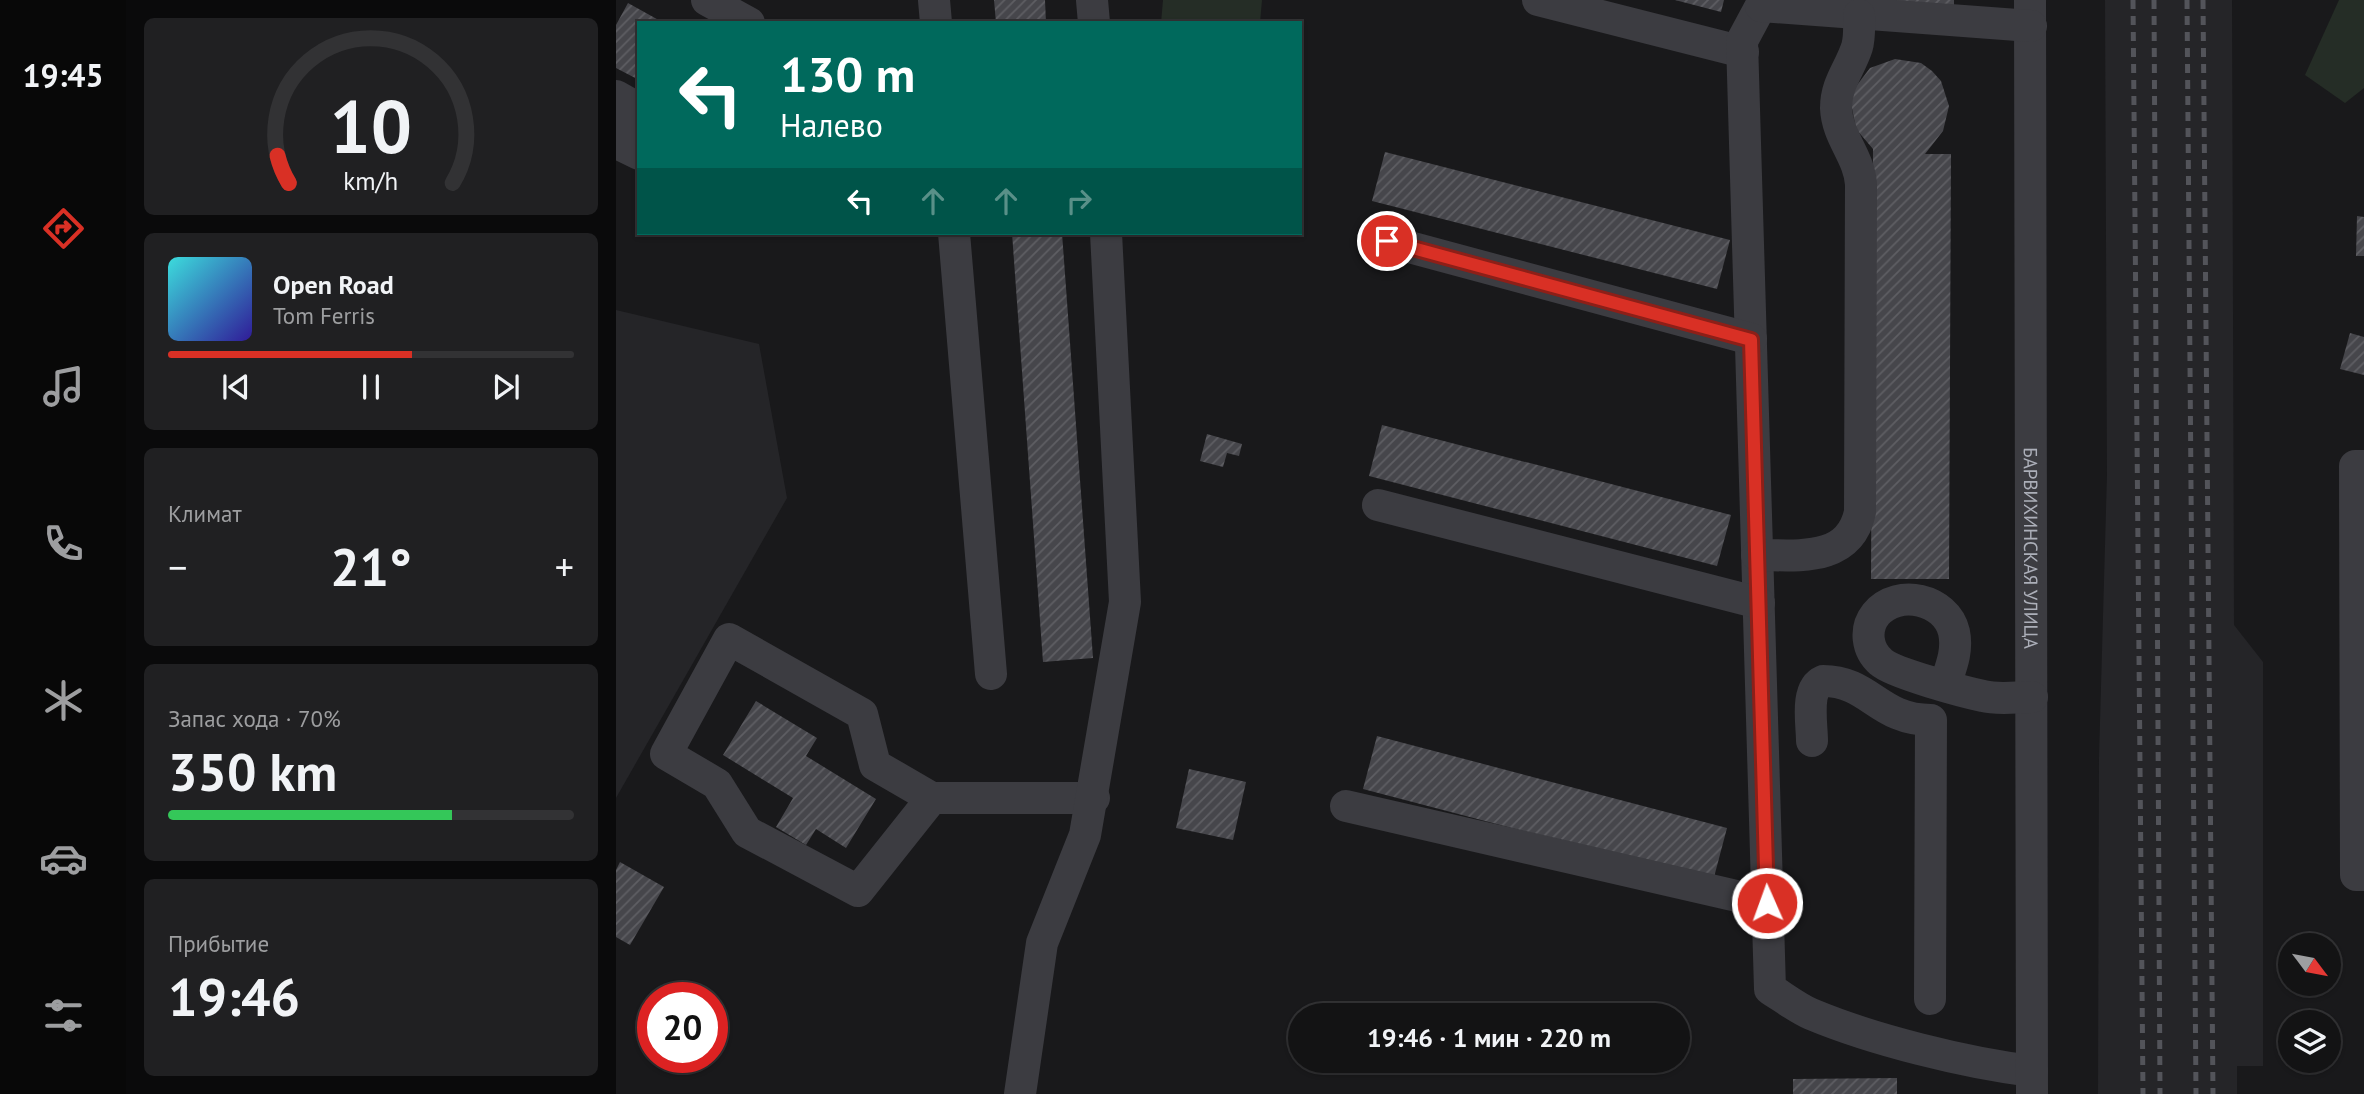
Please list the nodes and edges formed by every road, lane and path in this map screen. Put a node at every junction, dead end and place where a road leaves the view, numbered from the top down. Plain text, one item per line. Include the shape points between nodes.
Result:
1 (707, 0) edge
2 (934, 0) edge
3 (1092, 0) edge
4 (1538, 0) edge
5 (1762, 3) edge
6 (2030, 13) edge
7 (1859, 15) junction
8 (745, 21) edge
9 (936, 21) edge
10 (1094, 21) edge
11 (1743, 52) junction
12 (616, 96) edge
13 (637, 153) edge
14 (954, 235) edge
15 (1106, 235) edge
16 (1387, 241) dead end
17 (1751, 340) junction
18 (2364, 466) edge
19 (1378, 505) dead end
20 (1757, 555) junction
21 (1759, 603) junction
22 (991, 674) dead end
23 (1955, 688) junction
24 (2032, 697) junction
25 (1931, 720) junction
26 (1812, 741) dead end
27 (932, 798) junction
28 (1094, 798) junction
29 (1346, 806) dead end
30 (2364, 875) edge
31 (1767, 903) junction
32 (1930, 999) dead end
33 (2032, 1082) edge
34 (1020, 1094) edge

1 - 8 street
2 - 9 street
3 - 10 street
4 - 11 street
5 - 7 street
5 - 11 street via 1742,41
6 - 7 street
6 - 24 street, БАРВИХИНСКАЯ УЛИЦА
7 - 20 street via 1857,48 1841,79 1836,110 1861,184 1860,512 1846,539 1829,551
11 - 17 street
12 - 13 street via 632,106 624,146
14 - 22 street
15 - 28 street via 1125,602
16 - 17 street
17 - 20 street
18 - 30 street via 2355,466 2356,875
19 - 21 street
20 - 21 street
21 - 31 street
23 - 23 street via 1952,627 1935,606 1910,589 1878,612 1868,632 1871,649 1886,666
23 - 24 street via 1985,697
23 - 25 street
24 - 33 street, БАРВИХИНСКАЯ УЛИЦА
25 - 26 street via 1897,716 1853,686 1823,681 1812,695
25 - 32 street
27 - 27 street via 875,765 862,714 729,639 666,754 717,784 747,832 858,891
27 - 28 street
28 - 34 street via 1085,835 1042,943
29 - 31 street
31 - 33 street via 1770,989 1809,1013 1862,1033 2000,1067

